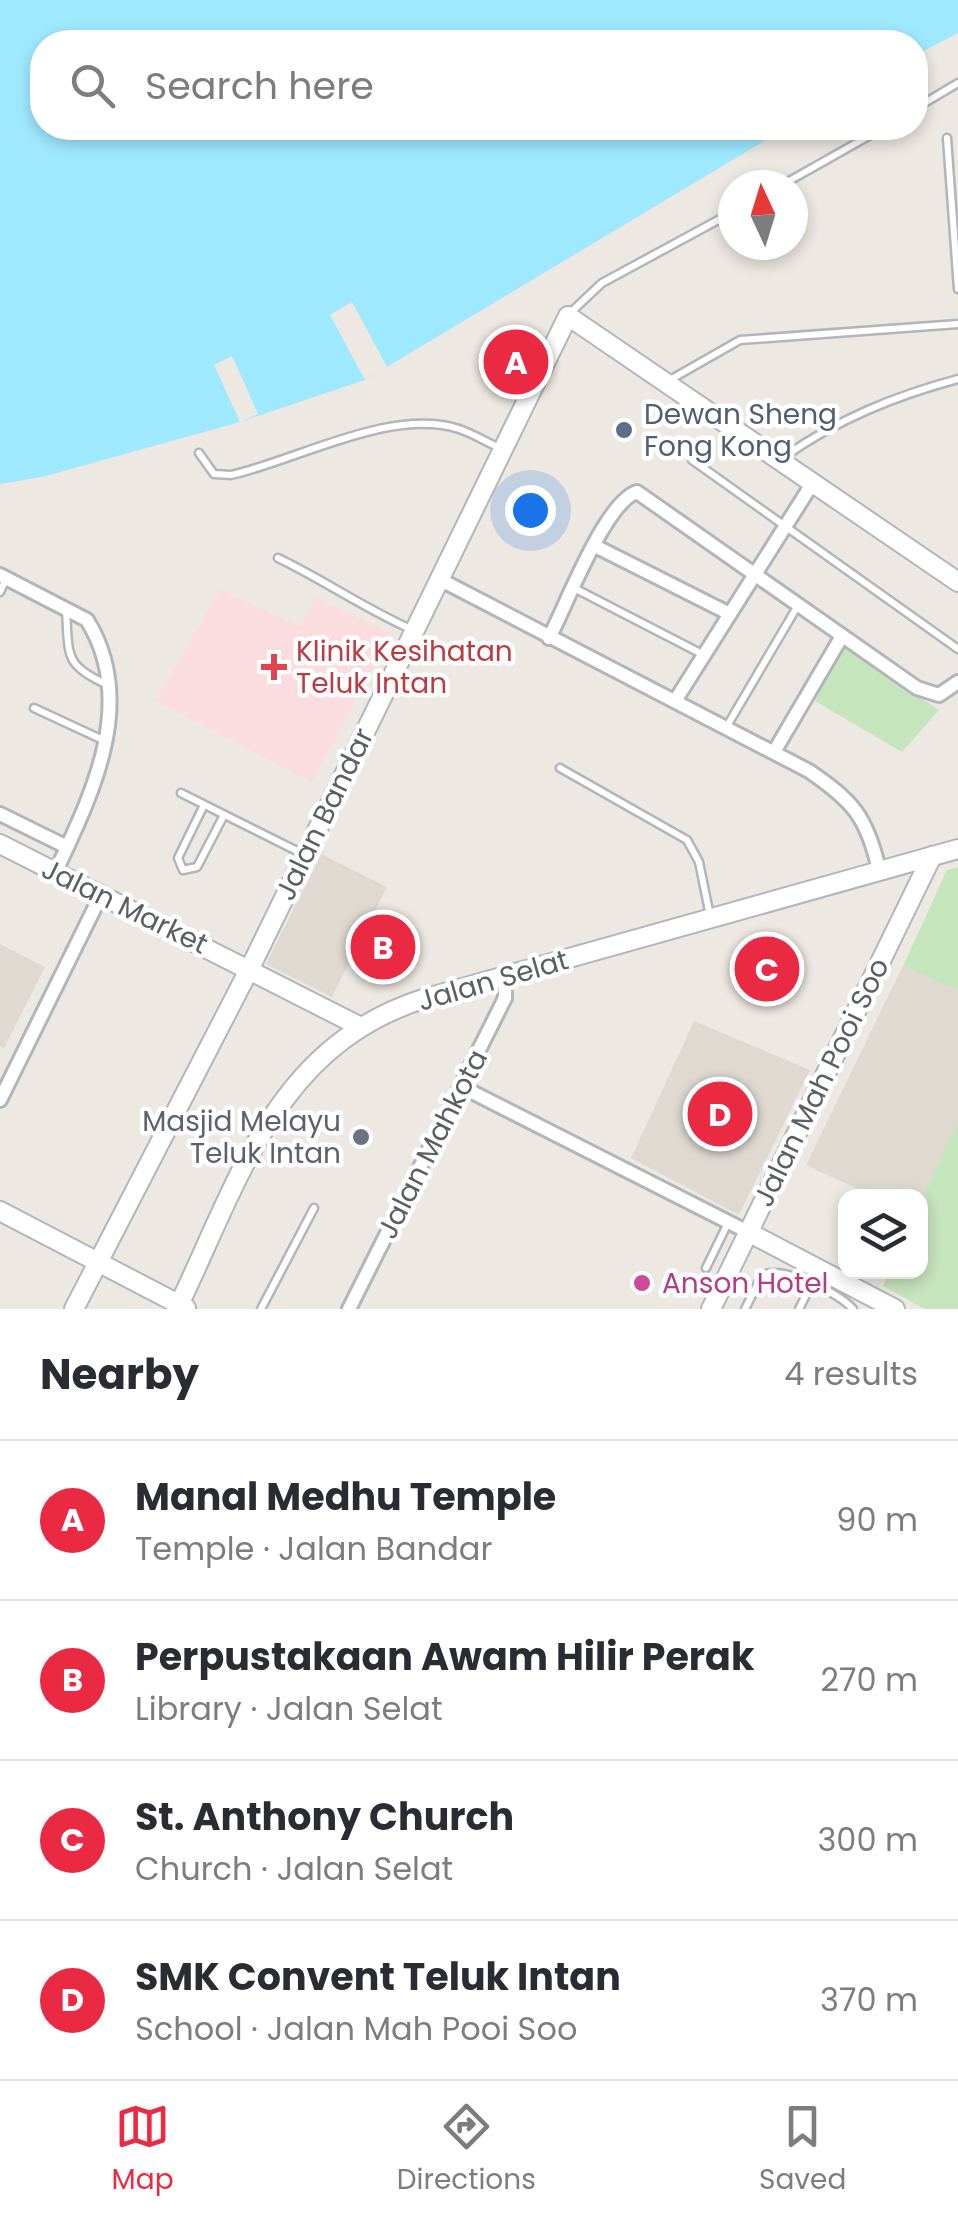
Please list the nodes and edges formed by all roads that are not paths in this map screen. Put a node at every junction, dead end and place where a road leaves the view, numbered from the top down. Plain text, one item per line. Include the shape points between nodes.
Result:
1 (958, 83) edge
2 (928, 101) edge
3 (948, 138) dead end
4 (862, 140) edge
5 (808, 170) edge
6 (718, 220) edge
7 (958, 289) edge
8 (568, 316) junction
9 (958, 324) edge
10 (958, 379) edge
11 (667, 382) junction
12 (503, 450) junction
13 (199, 453) dead end
14 (692, 460) dead end
15 (779, 461) junction
16 (812, 484) junction
17 (785, 528) junction
18 (596, 546) junction
19 (278, 558) dead end
20 (3, 576) edge
21 (755, 576) junction
22 (441, 580) junction
23 (958, 582) edge
24 (574, 588) junction
25 (0, 592) edge
26 (798, 606) junction
27 (66, 607) junction
28 (730, 614) junction
29 (414, 631) junction
30 (842, 636) junction
31 (550, 638) junction
32 (958, 649) edge
33 (704, 655) junction
34 (958, 682) edge
35 (106, 684) junction
36 (676, 701) junction
37 (34, 708) dead end
38 (727, 726) junction
39 (109, 743) junction
40 (774, 752) junction
41 (560, 768) dead end
42 (182, 793) dead end
43 (204, 805) junction
44 (0, 814) edge
45 (224, 815) junction
46 (0, 844) edge
47 (67, 847) junction
48 (958, 849) edge
49 (304, 854) junction
50 (932, 856) junction
51 (880, 870) junction
52 (56, 871) junction
53 (101, 895) junction
54 (710, 918) junction
55 (250, 968) junction
56 (505, 977) junction
57 (359, 1026) junction
58 (462, 1087) junction
59 (0, 1100) edge
60 (314, 1208) dead end
61 (0, 1212) edge
62 (728, 1222) junction
63 (748, 1232) junction
64 (98, 1261) junction
65 (706, 1268) dead end
66 (811, 1285) junction
67 (856, 1303) edge
68 (182, 1307) edge
69 (74, 1309) edge
70 (261, 1309) edge
71 (350, 1309) edge
72 (711, 1309) edge
73 (745, 1309) edge
74 (799, 1309) edge
75 (895, 1309) edge

1 - 2 lane
3 - 7 lane
4 - 5 lane
6 - 8 lane via 602,283
8 - 11 street
8 - 12 street, Jalan Bandar
9 - 11 lane via 740,340
10 - 15 lane via 883,402 819,432
11 - 15 street
12 - 13 lane via 457,428 419,426 375,430 231,475 214,474
12 - 22 street, Jalan Bandar
14 - 17 lane
15 - 16 street
16 - 17 street
16 - 23 street
17 - 21 street
17 - 32 lane
18 - 21 street via 620,504 637,492
18 - 24 street
18 - 28 street
19 - 29 lane
20 - 25 lane
20 - 27 street
21 - 26 street
21 - 28 street
22 - 29 street, Jalan Bandar
22 - 31 street
24 - 31 street
24 - 33 lane
26 - 30 street
26 - 38 lane
27 - 35 street via 95,633
27 - 35 lane via 70,660
28 - 33 street
29 - 49 street, Jalan Bandar
30 - 34 street via 929,694 949,692
30 - 40 street
31 - 36 street
33 - 36 street
35 - 39 street
36 - 38 street
37 - 39 lane
38 - 40 street
39 - 47 street
40 - 51 street via 844,795 866,824
41 - 54 lane via 687,840 699,862
42 - 43 lane
43 - 45 lane
43 - 45 lane via 178,858 183,870 197,867
44 - 47 street
45 - 49 lane
46 - 52 street, Jalan Market
47 - 52 street
48 - 50 street, Jalan Selat
49 - 55 street, Jalan Bandar
50 - 51 street, Jalan Selat
50 - 63 street, Jalan Mah Pooi Soo
51 - 54 street, Jalan Selat
52 - 53 street, Jalan Market
53 - 55 street, Jalan Market
53 - 59 street
54 - 56 street, Jalan Selat
55 - 57 street, Jalan Market
55 - 64 street, Jalan Bandar
56 - 57 street, Jalan Selat via 401,1006
56 - 58 street, Jalan Mahkota via 505,998
57 - 68 street, Jalan Selat via 311,1065 278,1105
58 - 62 street
58 - 71 street, Jalan Mahkota
60 - 70 lane
61 - 64 street
62 - 63 street
62 - 65 lane
63 - 67 street
63 - 72 street, Jalan Mah Pooi Soo
64 - 68 street
64 - 69 street, Jalan Bandar
66 - 67 lane
66 - 73 lane via 767,1272
66 - 74 lane
67 - 75 street

